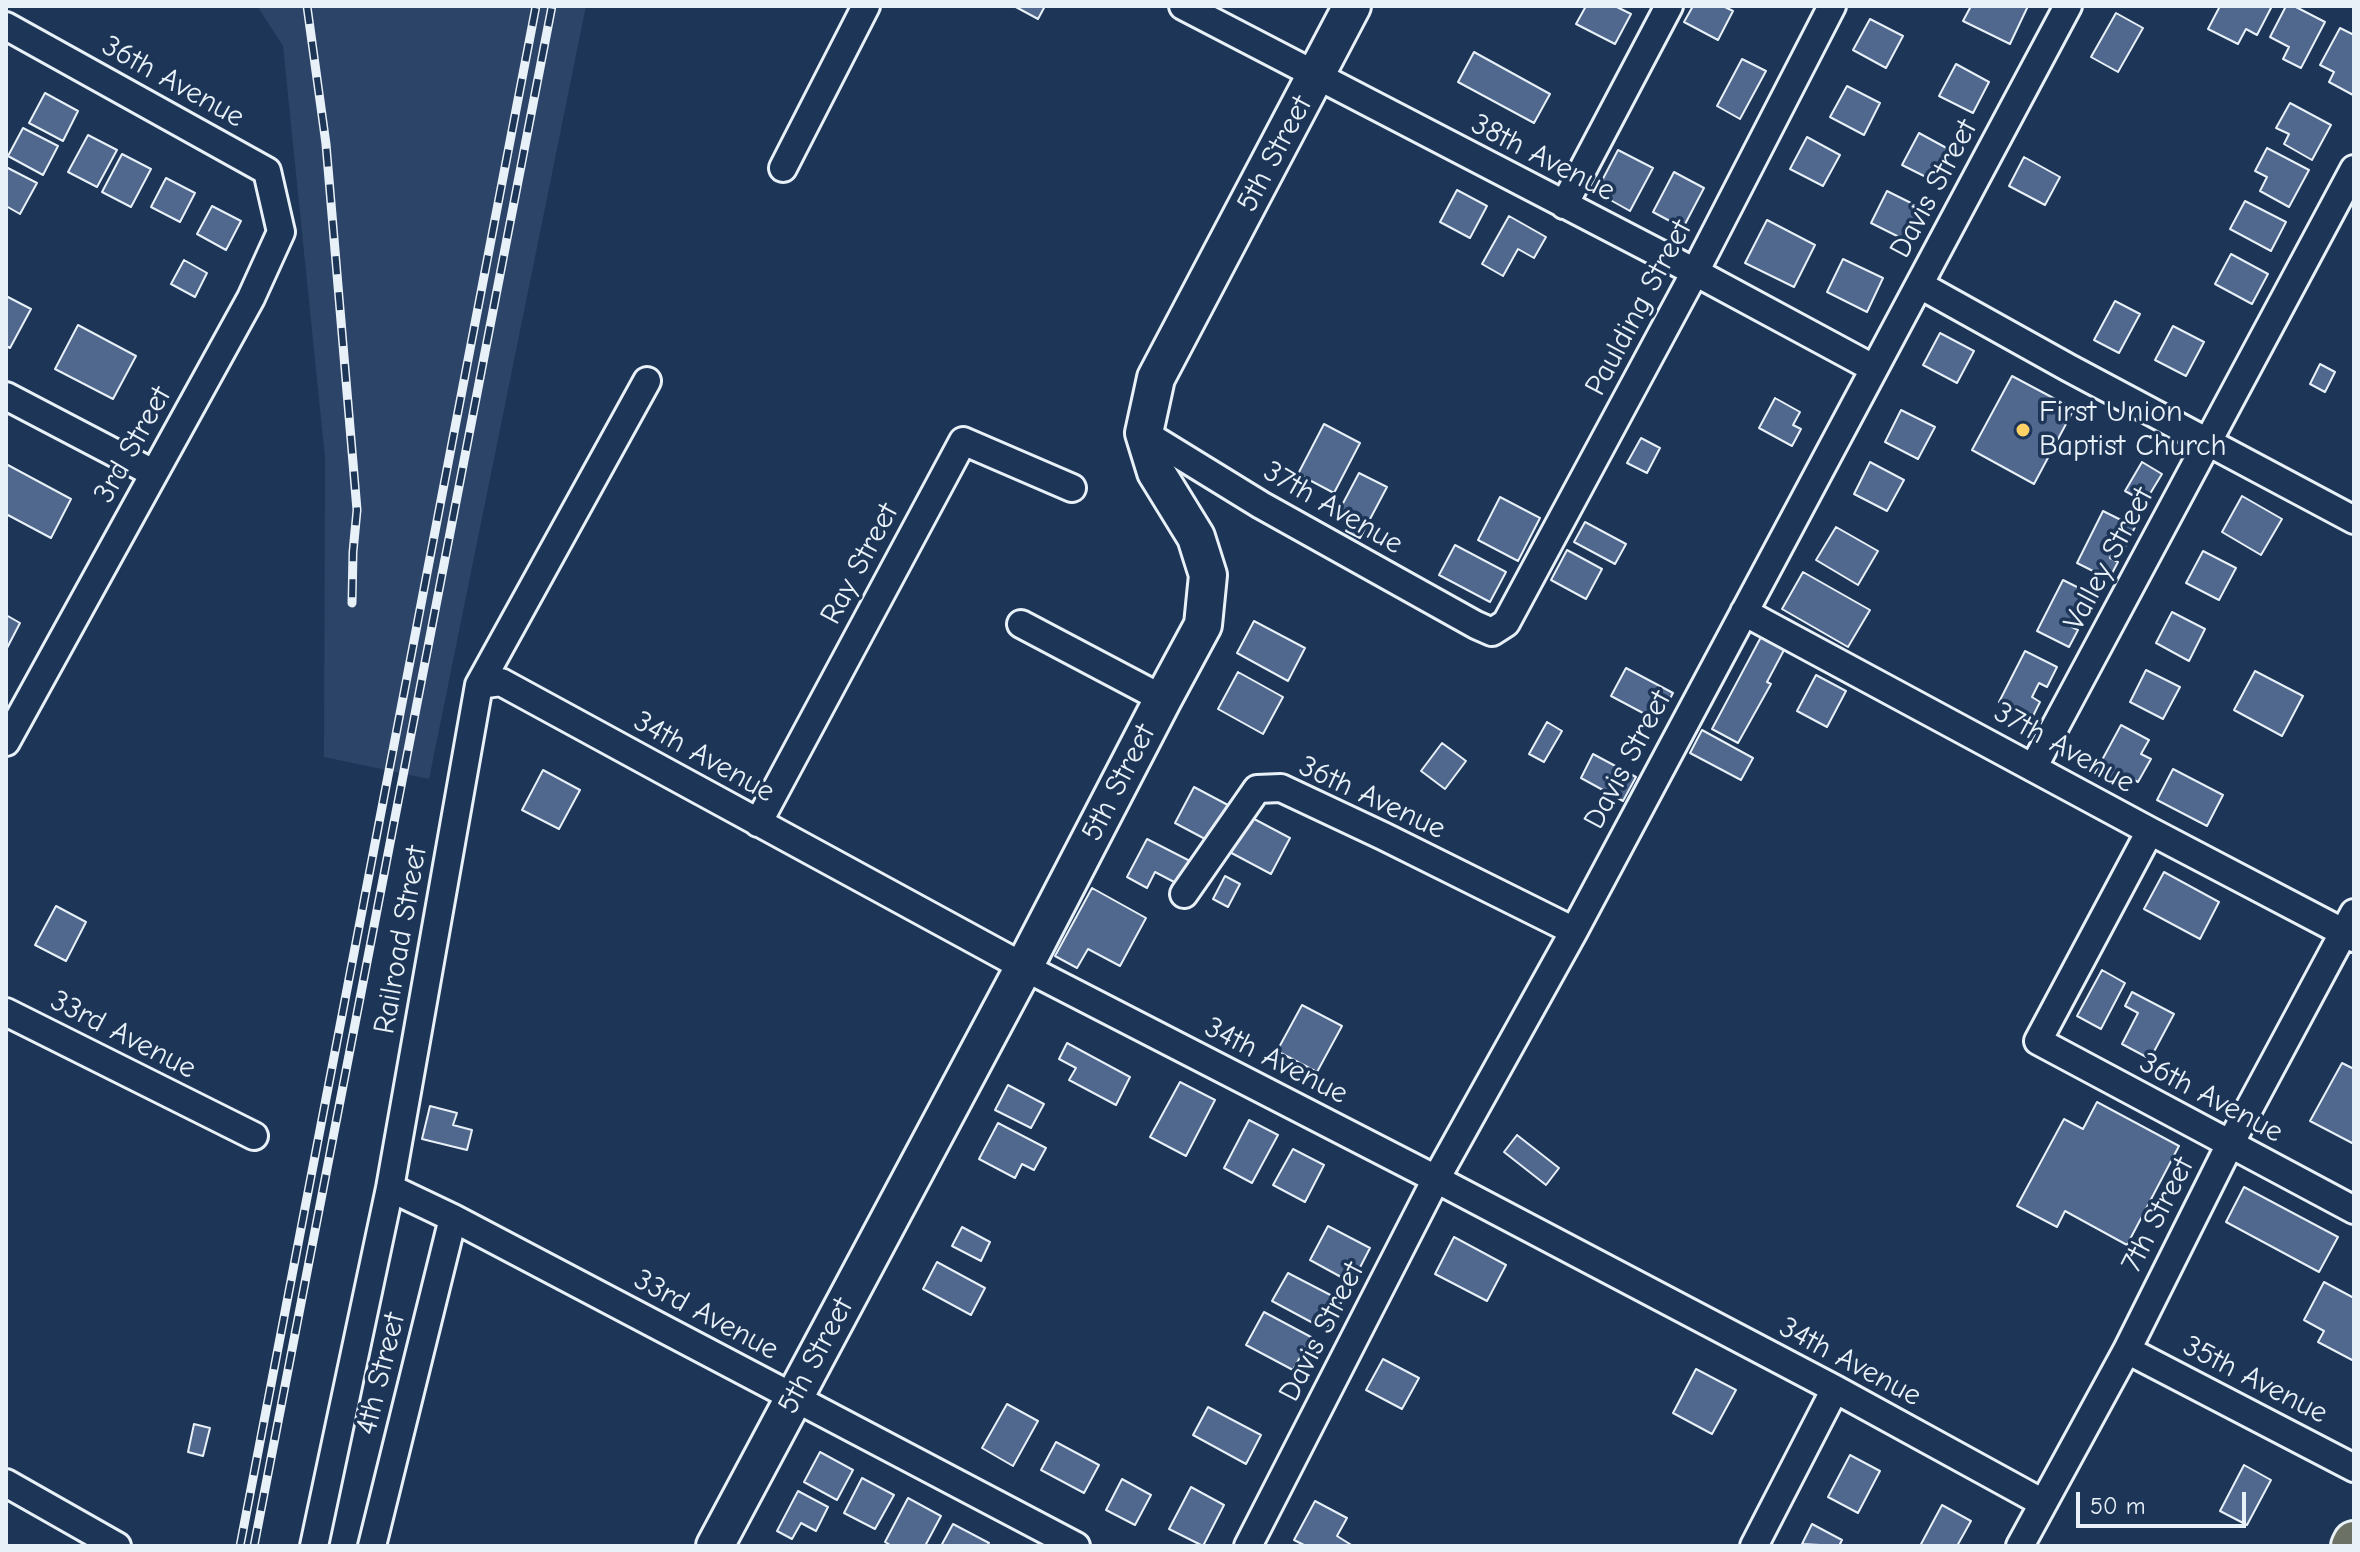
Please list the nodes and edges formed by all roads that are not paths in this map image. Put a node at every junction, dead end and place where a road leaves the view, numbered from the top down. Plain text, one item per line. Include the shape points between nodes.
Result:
1 (866, 6) edge
2 (1183, 6) edge
3 (1352, 6) edge
4 (1669, 6) edge
5 (1832, 6) edge
6 (2068, 6) edge
7 (9, 35) edge
8 (1316, 77) junction
9 (783, 168) dead end
10 (2354, 169) edge
11 (267, 171) joint
12 (1564, 205) junction
13 (1695, 272) junction
14 (1920, 285) junction
15 (1873, 368) junction
16 (647, 381) dead end
17 (6, 396) edge
18 (1144, 433) junction
19 (2208, 442) junction
20 (153, 473) junction
21 (1072, 488) dead end
22 (2354, 520) edge
23 (1744, 612) junction
24 (1021, 624) dead end
25 (1492, 632) joint
26 (479, 685) junction
27 (1163, 699) junction
28 (6, 742) edge
29 (2033, 768) junction
30 (758, 823) junction
31 (2150, 831) junction
32 (1184, 894) dead end
33 (2351, 928) edge
34 (1574, 931) junction
35 (1024, 967) junction
36 (6, 1012) edge
37 (254, 1136) dead end
38 (2230, 1144) junction
39 (1436, 1179) junction
40 (390, 1188) junction
41 (2354, 1210) edge
42 (453, 1218) junction
43 (2127, 1350) junction
44 (1835, 1389) junction
45 (794, 1398) junction
46 (2354, 1468) edge
47 (6, 1483) edge
48 (2043, 1503) junction
49 (117, 1546) edge
50 (314, 1546) edge
51 (372, 1546) edge
52 (715, 1546) edge
53 (1076, 1546) edge
54 (1248, 1546) edge
55 (1754, 1546) edge
56 (2020, 1546) edge

1 - 9 street
2 - 8 street, 38th Avenue
3 - 8 street, 5th Street
4 - 12 street
5 - 13 street, Paulding Street
6 - 14 street, Davis Street
7 - 11 street, 36th Avenue
8 - 12 street, 38th Avenue
8 - 18 street, 5th Street via 1156,378
10 - 19 street, Valley Street
11 - 20 street, 3rd Street via 281,232 251,298
12 - 13 street, 38th Avenue
13 - 15 street, 38th Avenue
13 - 25 street, Paulding Street via 1506,623
14 - 15 street, Davis Street
14 - 19 street
15 - 23 street, Davis Street
16 - 26 street, Railroad Street
17 - 20 street
18 - 25 street, 37th Avenue via 1261,505
18 - 27 street, 5th Street via 1156,472 1196,537 1208,575 1203,625
19 - 22 street
19 - 29 street, Valley Street
20 - 28 street, 3rd Street
21 - 30 street, Ray Street via 963,441
23 - 29 street, 37th Avenue
23 - 34 street, Davis Street
24 - 27 street
26 - 30 street, 34th Avenue via 501,682
26 - 40 street, Railroad Street
27 - 35 street, 5th Street
29 - 31 street, 37th Avenue
30 - 35 street, 34th Avenue
31 - 33 street, 37th Avenue
31 - 38 street, 36th Avenue via 2038,1041
32 - 34 street, 36th Avenue via 1257,789 1281,788
33 - 38 street, 7th Street
34 - 39 street, Davis Street
35 - 39 street, 34th Avenue
35 - 45 street, 5th Street
36 - 37 street, 33rd Avenue
38 - 41 street, 36th Avenue
38 - 43 street, 7th Street
39 - 44 street, 34th Avenue
39 - 54 street, Davis Street
40 - 42 street, 33rd Avenue
40 - 50 street, Railroad Street
42 - 45 street, 33rd Avenue
42 - 51 street, 4th Street
43 - 46 street, 35th Avenue
43 - 48 street, 7th Street
44 - 48 street, 34th Avenue
44 - 55 street
45 - 52 street, 5th Street
45 - 53 street, 33rd Avenue
47 - 49 street
48 - 56 street, 7th Street

